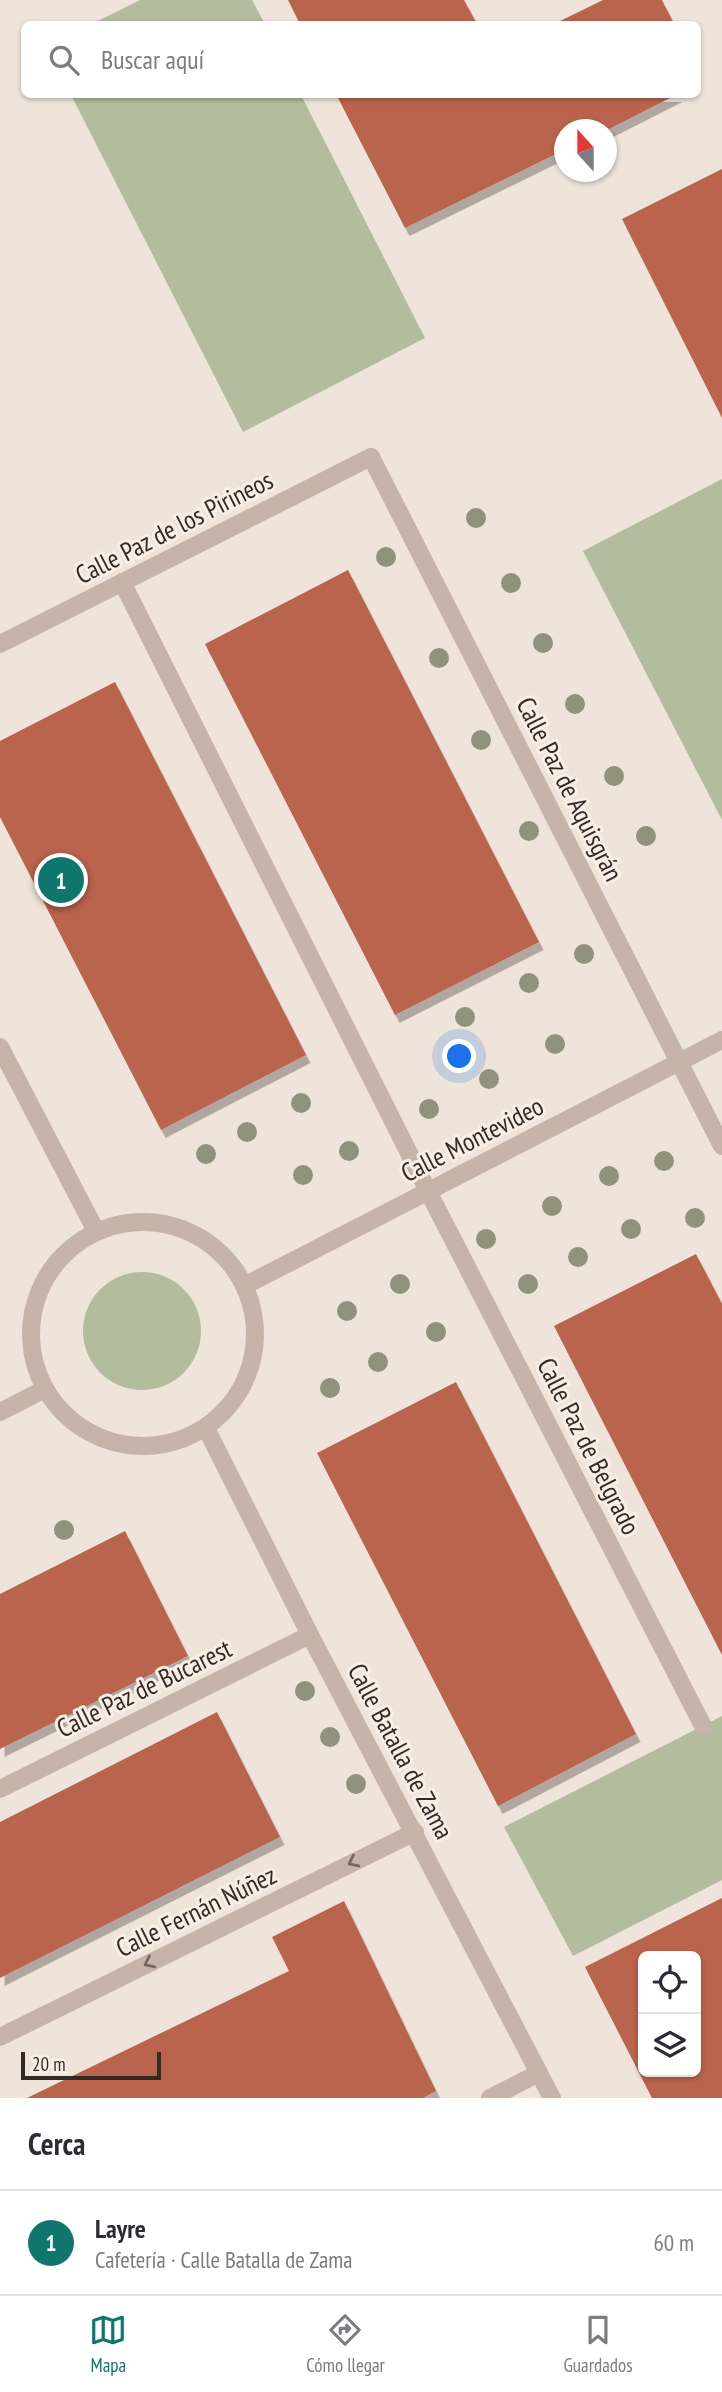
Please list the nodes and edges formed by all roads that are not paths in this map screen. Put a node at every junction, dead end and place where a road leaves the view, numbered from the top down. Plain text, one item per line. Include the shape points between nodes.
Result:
1 (371, 457) joint
2 (122, 582) junction
3 (0, 643) edge
4 (722, 1040) edge
5 (0, 1047) edge
6 (679, 1062) junction
7 (722, 1146) edge
8 (428, 1191) junction
9 (96, 1231) junction
10 (246, 1285) junction
11 (45, 1389) junction
12 (0, 1412) edge
13 (206, 1428) junction
14 (310, 1635) junction
15 (703, 1726) dead end
16 (0, 1788) edge
17 (415, 1832) junction
18 (0, 2037) edge
19 (539, 2073) junction
20 (490, 2098) edge
21 (552, 2098) edge

1 - 2 street, Calle Paz de los Pirineos
1 - 6 street, Calle Paz de Aquisgrán
2 - 3 street, Calle Paz de los Pirineos
2 - 8 street, Calle Paz de Belgrado
4 - 6 street, Calle Montevideo
5 - 9 street
6 - 7 street, Calle Paz de Aquisgrán
6 - 8 street, Calle Montevideo
8 - 10 street, Calle Montevideo
8 - 15 street, Calle Paz de Belgrado
9 - 10 street via 138,1221 182,1227 219,1250
9 - 11 street via 65,1252 43,1282 31,1318 32,1355
10 - 13 street via 256,1323 253,1364 235,1400
11 - 12 street
11 - 13 street via 60,1411 104,1440 157,1446
13 - 14 street, Calle Batalla de Zama
14 - 16 street, Calle Paz de Bucarest
14 - 17 street, Calle Batalla de Zama
17 -> 18 street, Calle Fernán Núñez
17 - 19 street, Calle Batalla de Zama
19 - 20 street
19 - 21 street, Calle Batalla de Zama

